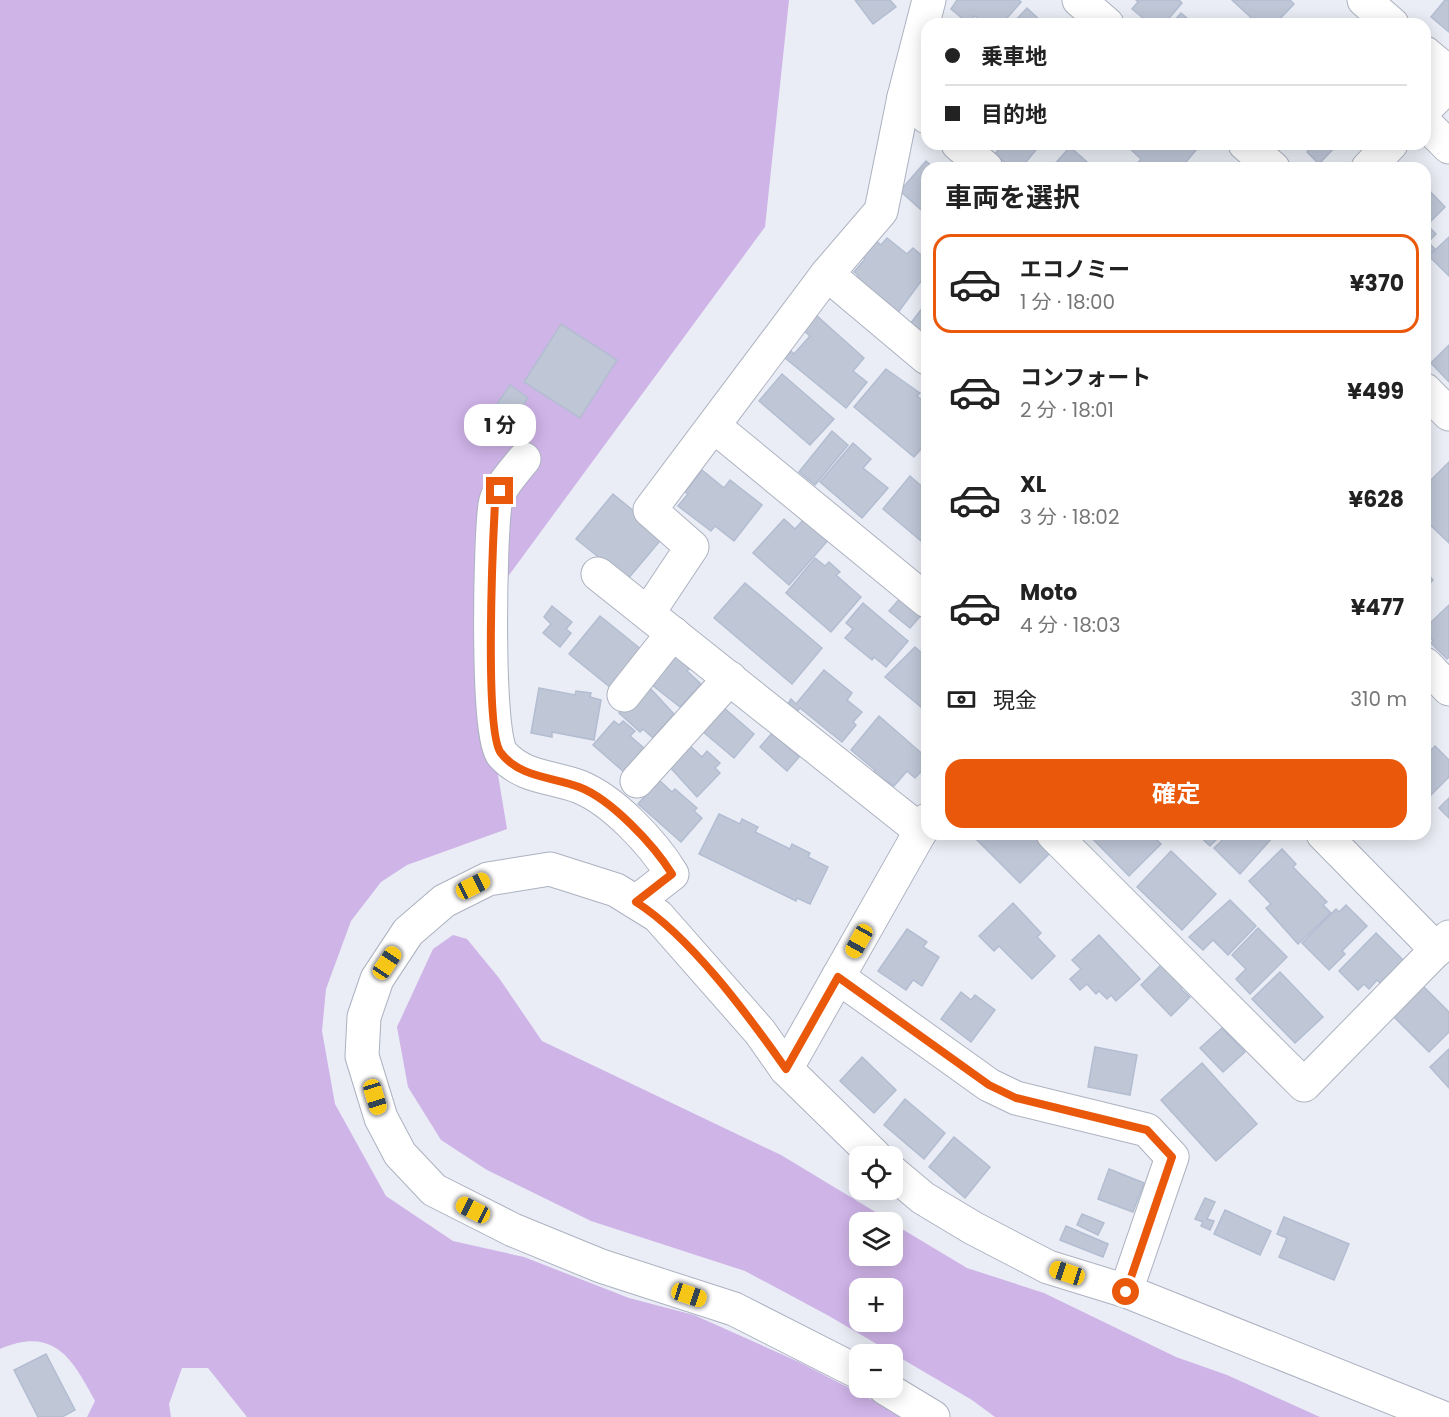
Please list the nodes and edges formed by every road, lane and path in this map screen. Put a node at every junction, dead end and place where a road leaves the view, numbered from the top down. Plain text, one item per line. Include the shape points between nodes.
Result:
1 (929, 0) edge
2 (1079, 0) edge
3 (1364, 0) edge
4 (927, 18) edge
5 (1100, 18) edge
6 (1385, 18) edge
7 (1431, 58) edge
8 (921, 66) edge
9 (1449, 73) edge
10 (1449, 85) edge
11 (1431, 103) edge
12 (916, 107) edge
13 (1431, 129) edge
14 (1449, 147) edge
15 (965, 150) edge
16 (1252, 150) edge
17 (1385, 150) edge
18 (979, 162) edge
19 (1266, 162) edge
20 (1374, 162) edge
21 (827, 274) junction
22 (921, 353) edge
23 (1431, 396) edge
24 (1449, 414) edge
25 (715, 427) junction
26 (524, 459) dead end
27 (598, 574) dead end
28 (921, 597) edge
29 (648, 613) junction
30 (673, 633) junction
31 (1431, 670) edge
32 (729, 678) junction
33 (1449, 690) edge
34 (624, 695) dead end
35 (637, 781) dead end
36 (921, 824) edge
37 (921, 831) edge
38 (1059, 840) edge
39 (1330, 840) edge
40 (636, 902) junction
41 (1443, 943) edge
42 (838, 977) junction
43 (786, 1069) junction
44 (865, 1146) edge
45 (903, 1181) edge
46 (1126, 1292) junction
47 (849, 1367) edge
48 (902, 1398) edge
49 (933, 1417) edge
50 (1441, 1417) edge

1 - 4 street
2 - 5 street
3 - 6 street
7 - 9 street
8 - 12 street
10 - 11 street
12 - 21 street via 881,211
13 - 14 street
15 - 18 street
16 - 19 street
17 - 20 street
21 - 22 street
21 - 25 street
23 - 24 street
25 - 28 street
25 - 29 street via 650,510 692,547
26 - 40 street via 495,503 491,655 495,739 501,753 522,770 578,786 597,796 656,849 672,874
27 - 29 street
29 - 30 street
30 - 32 street
30 - 34 street
31 - 33 street
32 - 35 street
32 - 36 street
37 - 42 street
38 - 41 street via 1304,1085
39 - 41 street
40 - 43 street via 658,916 707,969
40 - 47 street via 616,891 550,869 488,879 444,901 408,932 377,979 364,1017 362,1056 381,1118 400,1154 434,1190 513,1230 601,1266 734,1309
42 - 43 street
42 - 46 street via 989,1085 1016,1098 1147,1130 1172,1157
43 - 44 street
45 - 46 street via 923,1198 1029,1257
46 - 50 street
48 - 49 street

